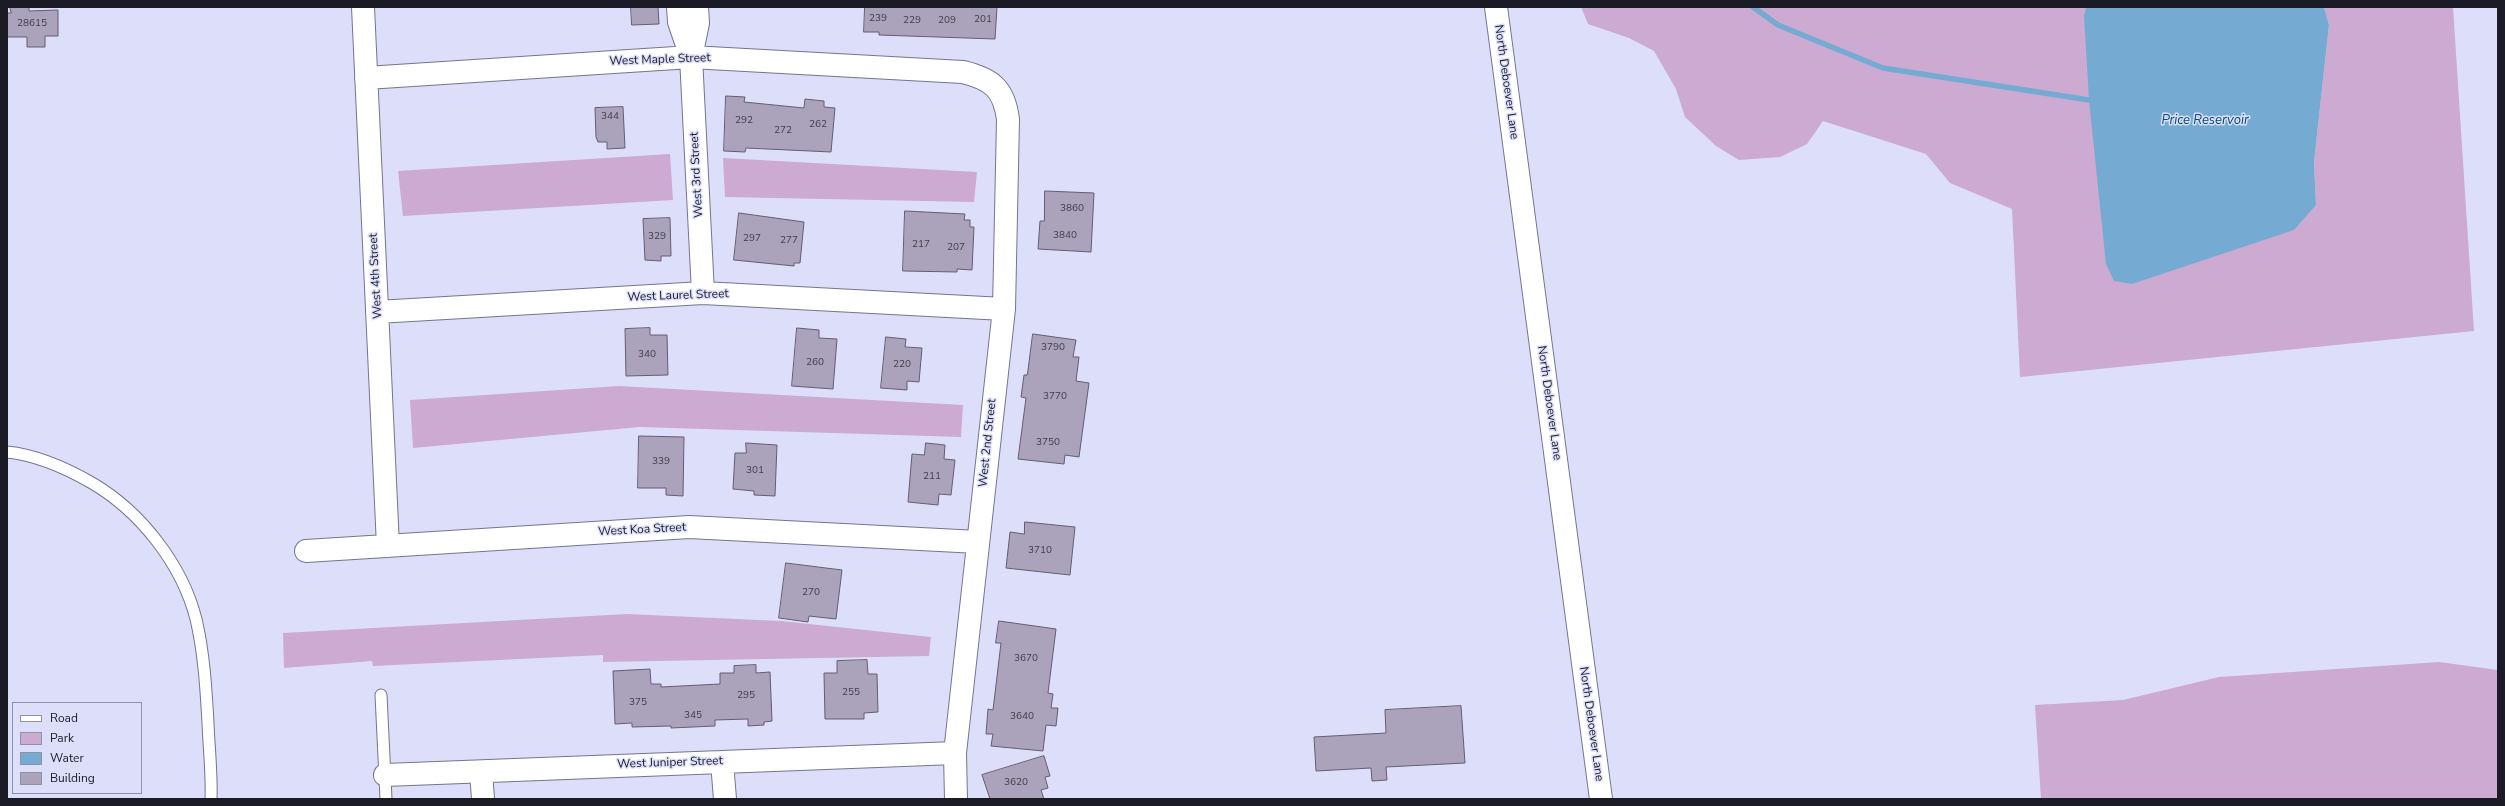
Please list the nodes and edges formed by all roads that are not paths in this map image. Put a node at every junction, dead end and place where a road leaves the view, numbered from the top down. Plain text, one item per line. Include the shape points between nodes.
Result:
1 (363, 7) edge
2 (678, 7) edge
3 (697, 7) edge
4 (1496, 7) edge
5 (691, 57) junction
6 (366, 78) junction
7 (997, 88) joint
8 (703, 293) junction
9 (1004, 309) junction
10 (377, 312) junction
11 (7, 452) edge
12 (978, 542) junction
13 (388, 546) junction
14 (306, 551) dead end
15 (381, 695) dead end
16 (954, 753) junction
17 (722, 762) junction
18 (481, 772) junction
19 (385, 776) junction
20 (211, 799) edge
21 (386, 799) edge
22 (483, 799) edge
23 (725, 799) edge
24 (956, 799) edge
25 (1601, 799) edge

1 - 6 street, West 4th Street
2 - 5 street, West 3rd Street via 679,22
3 - 5 street, West 3rd Street via 698,23
4 - 25 street, North Deboever Lane
5 - 6 street, West Maple Street
5 - 7 street, West Maple Street via 963,72 983,77
5 - 8 street, West 3rd Street
6 - 10 street, West 4th Street
7 - 9 street, West 2nd Street via 1006,103 1008,119
8 - 9 street, West Laurel Street
8 - 10 street, West Laurel Street
9 - 12 street, West 2nd Street
10 - 13 street, West 4th Street
11 - 20 lane via 19,453 68,469 107,492 144,526 170,559 195,617 202,652
12 - 13 street, West Koa Street via 702,527
12 - 16 street, West 2nd Street
13 - 14 street, West Koa Street
15 - 19 lane
16 - 17 street, West Juniper Street
16 - 24 street, West 2nd Street
17 - 18 street, West Juniper Street
17 - 23 street
18 - 19 street, West Juniper Street
18 - 22 street
19 - 21 lane

